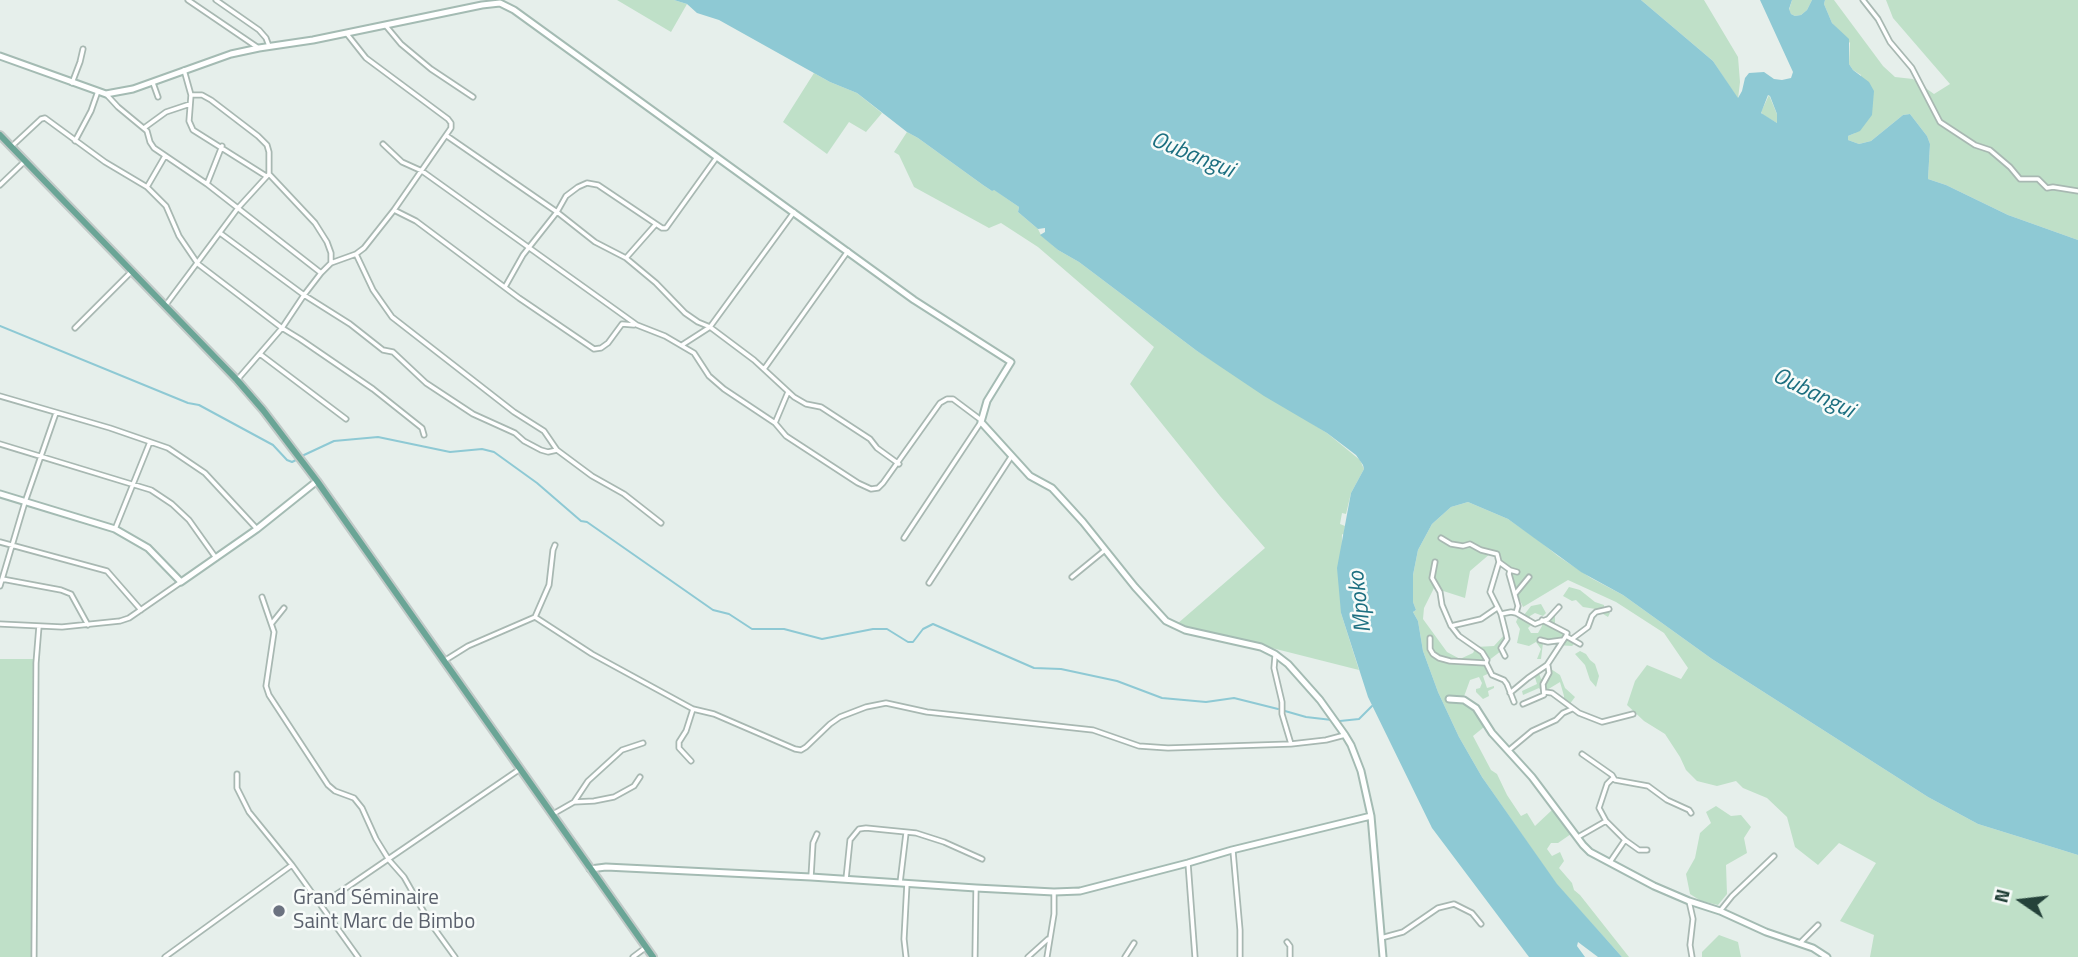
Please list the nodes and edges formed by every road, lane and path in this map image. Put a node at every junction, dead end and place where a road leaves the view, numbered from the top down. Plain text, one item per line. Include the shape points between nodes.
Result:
1 (188, 0) edge
2 (216, 0) edge
3 (1863, 0) edge
4 (498, 1) edge
5 (483, 2) edge
6 (384, 24) junction
7 (346, 32) junction
8 (269, 47) junction
9 (259, 48) junction
10 (83, 49) dead end
11 (0, 56) edge
12 (184, 70) junction
13 (153, 82) junction
14 (72, 83) junction
15 (98, 92) junction
16 (106, 94) junction
17 (191, 95) junction
18 (159, 97) dead end
19 (473, 97) dead end
20 (190, 104) junction
21 (144, 128) junction
22 (0, 135) edge
23 (447, 136) junction
24 (75, 141) junction
25 (383, 144) dead end
26 (222, 146) junction
27 (11, 147) junction
28 (165, 156) junction
29 (717, 157) junction
30 (25, 161) junction
31 (422, 171) junction
32 (268, 175) junction
33 (207, 184) junction
34 (0, 185) edge
35 (147, 187) junction
36 (2078, 191) edge
37 (238, 208) junction
38 (394, 210) junction
39 (557, 212) junction
40 (793, 212) junction
41 (656, 224) junction
42 (220, 233) junction
43 (530, 248) junction
44 (849, 251) junction
45 (356, 254) junction
46 (626, 258) junction
47 (331, 263) junction
48 (198, 264) junction
49 (132, 271) junction
50 (321, 273) junction
51 (505, 287) junction
52 (304, 295) junction
53 (165, 306) junction
54 (636, 325) junction
55 (710, 327) junction
56 (75, 328) dead end
57 (282, 328) junction
58 (682, 345) junction
59 (260, 354) junction
60 (764, 369) junction
61 (237, 380) junction
62 (788, 392) junction
63 (0, 396) edge
64 (56, 413) junction
65 (346, 419) dead end
66 (981, 421) junction
67 (775, 423) junction
68 (424, 435) dead end
69 (150, 442) junction
70 (0, 444) edge
71 (557, 450) junction
72 (1012, 455) junction
73 (41, 456) junction
74 (899, 464) junction
75 (317, 481) junction
76 (134, 484) junction
77 (0, 494) edge
78 (25, 502) junction
79 (661, 523) dead end
80 (115, 529) junction
81 (257, 530) junction
82 (904, 538) dead end
83 (1441, 538) dead end
84 (0, 542) edge
85 (555, 545) dead end
86 (12, 546) junction
87 (1105, 550) junction
88 (216, 558) junction
89 (1435, 562) dead end
90 (1499, 562) junction
91 (1510, 570) junction
92 (1517, 572) dead end
93 (1072, 577) dead end
94 (1529, 578) dead end
95 (181, 582) junction
96 (1, 583) edge
97 (929, 583) dead end
98 (1515, 594) junction
99 (262, 597) dead end
100 (1559, 607) dead end
101 (284, 608) dead end
102 (1497, 608) junction
103 (1609, 609) dead end
104 (141, 610) junction
105 (1516, 613) junction
106 (1501, 614) junction
107 (535, 617) junction
108 (1542, 620) junction
109 (272, 623) junction
110 (0, 624) edge
111 (88, 625) junction
112 (39, 626) junction
113 (1451, 626) junction
114 (1430, 638) dead end
115 (1564, 638) junction
116 (1572, 639) junction
117 (1540, 640) dead end
118 (1580, 644) dead end
119 (1276, 654) junction
120 (1505, 656) dead end
121 (443, 661) junction
122 (36, 663) junction
123 (1486, 663) junction
124 (1547, 665) junction
125 (33, 671) dead end
126 (1545, 692) junction
127 (1510, 693) junction
128 (1449, 699) dead end
129 (1514, 702) dead end
130 (1524, 704) dead end
131 (692, 709) junction
132 (1572, 709) junction
133 (1633, 714) dead end
134 (1345, 735) junction
135 (643, 744) dead end
136 (1291, 744) junction
137 (1508, 751) junction
138 (1582, 754) dead end
139 (691, 761) dead end
140 (520, 769) junction
141 (237, 774) dead end
142 (640, 777) dead end
143 (1613, 778) junction
144 (574, 802) junction
145 (1692, 813) dead end
146 (551, 815) junction
147 (1371, 816) junction
148 (1606, 821) junction
149 (906, 832) junction
150 (817, 834) dead end
151 (1578, 838) junction
152 (1625, 840) junction
153 (1232, 850) junction
154 (1647, 850) dead end
155 (1774, 856) dead end
156 (982, 859) dead end
157 (389, 860) junction
158 (1610, 862) junction
159 (1188, 863) junction
160 (292, 865) junction
161 (590, 869) junction
162 (811, 877) junction
163 (846, 880) junction
164 (900, 883) junction
165 (907, 883) junction
166 (976, 888) junction
167 (1054, 892) junction
168 (1689, 901) junction
169 (321, 905) junction
170 (1720, 911) junction
171 (1481, 924) dead end
172 (1818, 925) dead end
173 (1049, 937) junction
174 (1381, 938) junction
175 (1287, 942) dead end
176 (1134, 943) dead end
177 (1800, 943) junction
178 (646, 948) junction
179 (34, 957) edge
180 (165, 957) edge
181 (358, 957) edge
182 (455, 957) edge
183 (633, 957) edge
184 (653, 957) edge
185 (906, 957) edge
186 (975, 957) edge
187 (1028, 957) edge
188 (1047, 957) edge
189 (1125, 957) edge
190 (1195, 957) edge
191 (1240, 957) edge
192 (1290, 957) edge
193 (1383, 957) edge
194 (1692, 957) edge
195 (1827, 957) edge

1 - 9 street
2 - 8 street via 259,30
3 - 36 street via 1912,68 1940,122 1990,150 2020,179 2038,179 2047,188
4 - 5 street
4 - 29 street
5 - 6 street
6 - 7 street
6 - 19 street via 431,69
7 - 8 street
7 - 23 street via 366,58 448,119 451,128
8 - 9 street
9 - 12 street
10 - 14 street
11 - 14 street
12 - 13 street
12 - 17 street
13 - 16 street
13 - 18 street
14 - 15 street
15 - 16 street
15 - 24 street
16 - 21 street
17 - 20 street
17 - 32 street via 211,100 262,139 269,152
20 - 21 street via 166,112
20 - 26 street via 190,126
21 - 28 street via 150,142
22 - 27 main road
23 - 31 street
23 - 39 street
24 - 27 street via 43,118
24 - 35 street
25 - 31 street via 402,162
26 - 32 street
26 - 33 street
27 - 30 main road
28 - 33 street
28 - 35 street
29 - 40 street
29 - 41 street via 670,224 662,228
30 - 34 street
30 - 49 main road
31 - 38 street
31 - 43 street
32 - 37 street
32 - 47 street via 315,223 327,242
33 - 37 street
35 - 48 street via 166,206
37 - 42 street
37 - 50 street
38 - 45 street
38 - 51 street via 416,221
39 - 41 street via 566,196 587,183 598,185
39 - 43 street
39 - 46 street via 595,242
40 - 44 street
40 - 55 street
41 - 46 street
42 - 48 street
42 - 52 street
43 - 51 street
43 - 54 street
44 - 60 street
44 - 66 street via 914,300 1011,362 987,401
45 - 47 street
45 - 71 street via 391,317 544,431
46 - 55 street via 685,313
47 - 50 street
48 - 53 street
48 - 57 street
49 - 53 main road
49 - 56 street
50 - 52 street
51 - 54 street via 594,349 608,343 622,324
52 - 57 street
52 - 71 street via 383,350 393,352 426,383 472,414 541,450
53 - 61 main road
54 - 58 street
55 - 58 street
55 - 60 street
57 - 59 street
57 - 68 street via 373,389
58 - 67 street via 709,376
59 - 61 street
59 - 65 street
60 - 62 street
61 - 75 main road
62 - 67 street
62 - 74 street via 821,407
63 - 64 street
64 - 69 street
64 - 73 street
66 - 72 street
66 - 74 street via 947,399
66 - 82 street
67 - 74 street via 786,436 871,489 878,488
69 - 76 street
69 - 81 street via 168,448 205,473
70 - 73 street
71 - 79 street
72 - 87 street via 1030,476 1052,488
72 - 97 street
73 - 76 street
73 - 78 street
75 - 81 street
75 - 121 main road
76 - 80 street
76 - 88 street via 172,504
77 - 78 street
78 - 80 street
78 - 86 street
80 - 95 street via 148,548
81 - 88 street
83 - 90 street via 1497,554
84 - 86 street
85 - 107 street via 550,585
86 - 96 street
86 - 104 street via 107,571
87 - 93 street
87 - 119 street via 1172,625
88 - 95 street
89 - 113 street via 1432,578
90 - 91 street
90 - 102 street via 1490,592
91 - 92 street
91 - 98 street
94 - 98 street
95 - 104 street
96 - 111 street via 71,594
98 - 105 street
99 - 109 street
100 - 108 street
101 - 109 street
102 - 106 street
102 - 113 street via 1481,620
103 - 116 street via 1592,616 1588,627
104 - 111 street via 120,621
105 - 106 street
105 - 108 street via 1535,624
106 - 120 street via 1507,634 1501,648
107 - 121 street
107 - 131 street
108 - 115 street via 1567,633
109 - 157 street via 269,695 328,785 354,798 362,808
110 - 112 street
111 - 112 street
112 - 122 street
113 - 123 street via 1482,652
114 - 123 street via 1430,649 1439,658
115 - 116 street
115 - 117 street
115 - 124 street
116 - 118 street
119 - 134 street via 1320,700
119 - 136 street via 1274,668
121 - 140 main road
122 - 125 street
122 - 179 street
123 - 127 street
124 - 126 street
124 - 127 street
126 - 130 street
126 - 132 street
127 - 129 street
128 - 137 street via 1471,703
131 - 136 street via 714,713 801,750 841,717 886,703 927,712 1093,730 1139,746
131 - 139 street via 679,743
132 - 133 street via 1602,722
132 - 137 street via 1532,731
134 - 136 street
134 - 147 street via 1361,771
135 - 144 street via 622,750
137 - 151 street
138 - 143 street
140 - 146 main road
140 - 157 street
141 - 160 street via 237,788 250,812
142 - 144 street via 614,797
143 - 145 street via 1648,786
143 - 148 street via 1599,805
144 - 146 street
146 - 161 main road
147 - 153 street
147 - 174 street
148 - 151 street
148 - 152 street
149 - 156 street
149 - 163 street via 859,829 850,840
149 - 164 street
150 - 162 street
151 - 158 street via 1590,852
152 - 154 street
152 - 158 street
153 - 159 street
153 - 191 street
155 - 170 street
157 - 169 street
157 - 182 street
158 - 168 street
159 - 167 street via 1080,891
159 - 190 street
160 - 169 street
160 - 180 street
161 - 162 street
161 - 178 main road
162 - 163 street
163 - 164 street
164 - 165 street
165 - 166 street
165 - 185 street
166 - 167 street
166 - 186 street
167 - 173 street
168 - 170 street
168 - 194 street
169 - 181 street
170 - 177 street
171 - 174 street via 1454,904 1438,908 1403,932
172 - 177 street
173 - 187 street
173 - 188 street
174 - 193 street
175 - 192 street
176 - 189 street
177 - 195 street
178 - 183 street
178 - 184 main road

